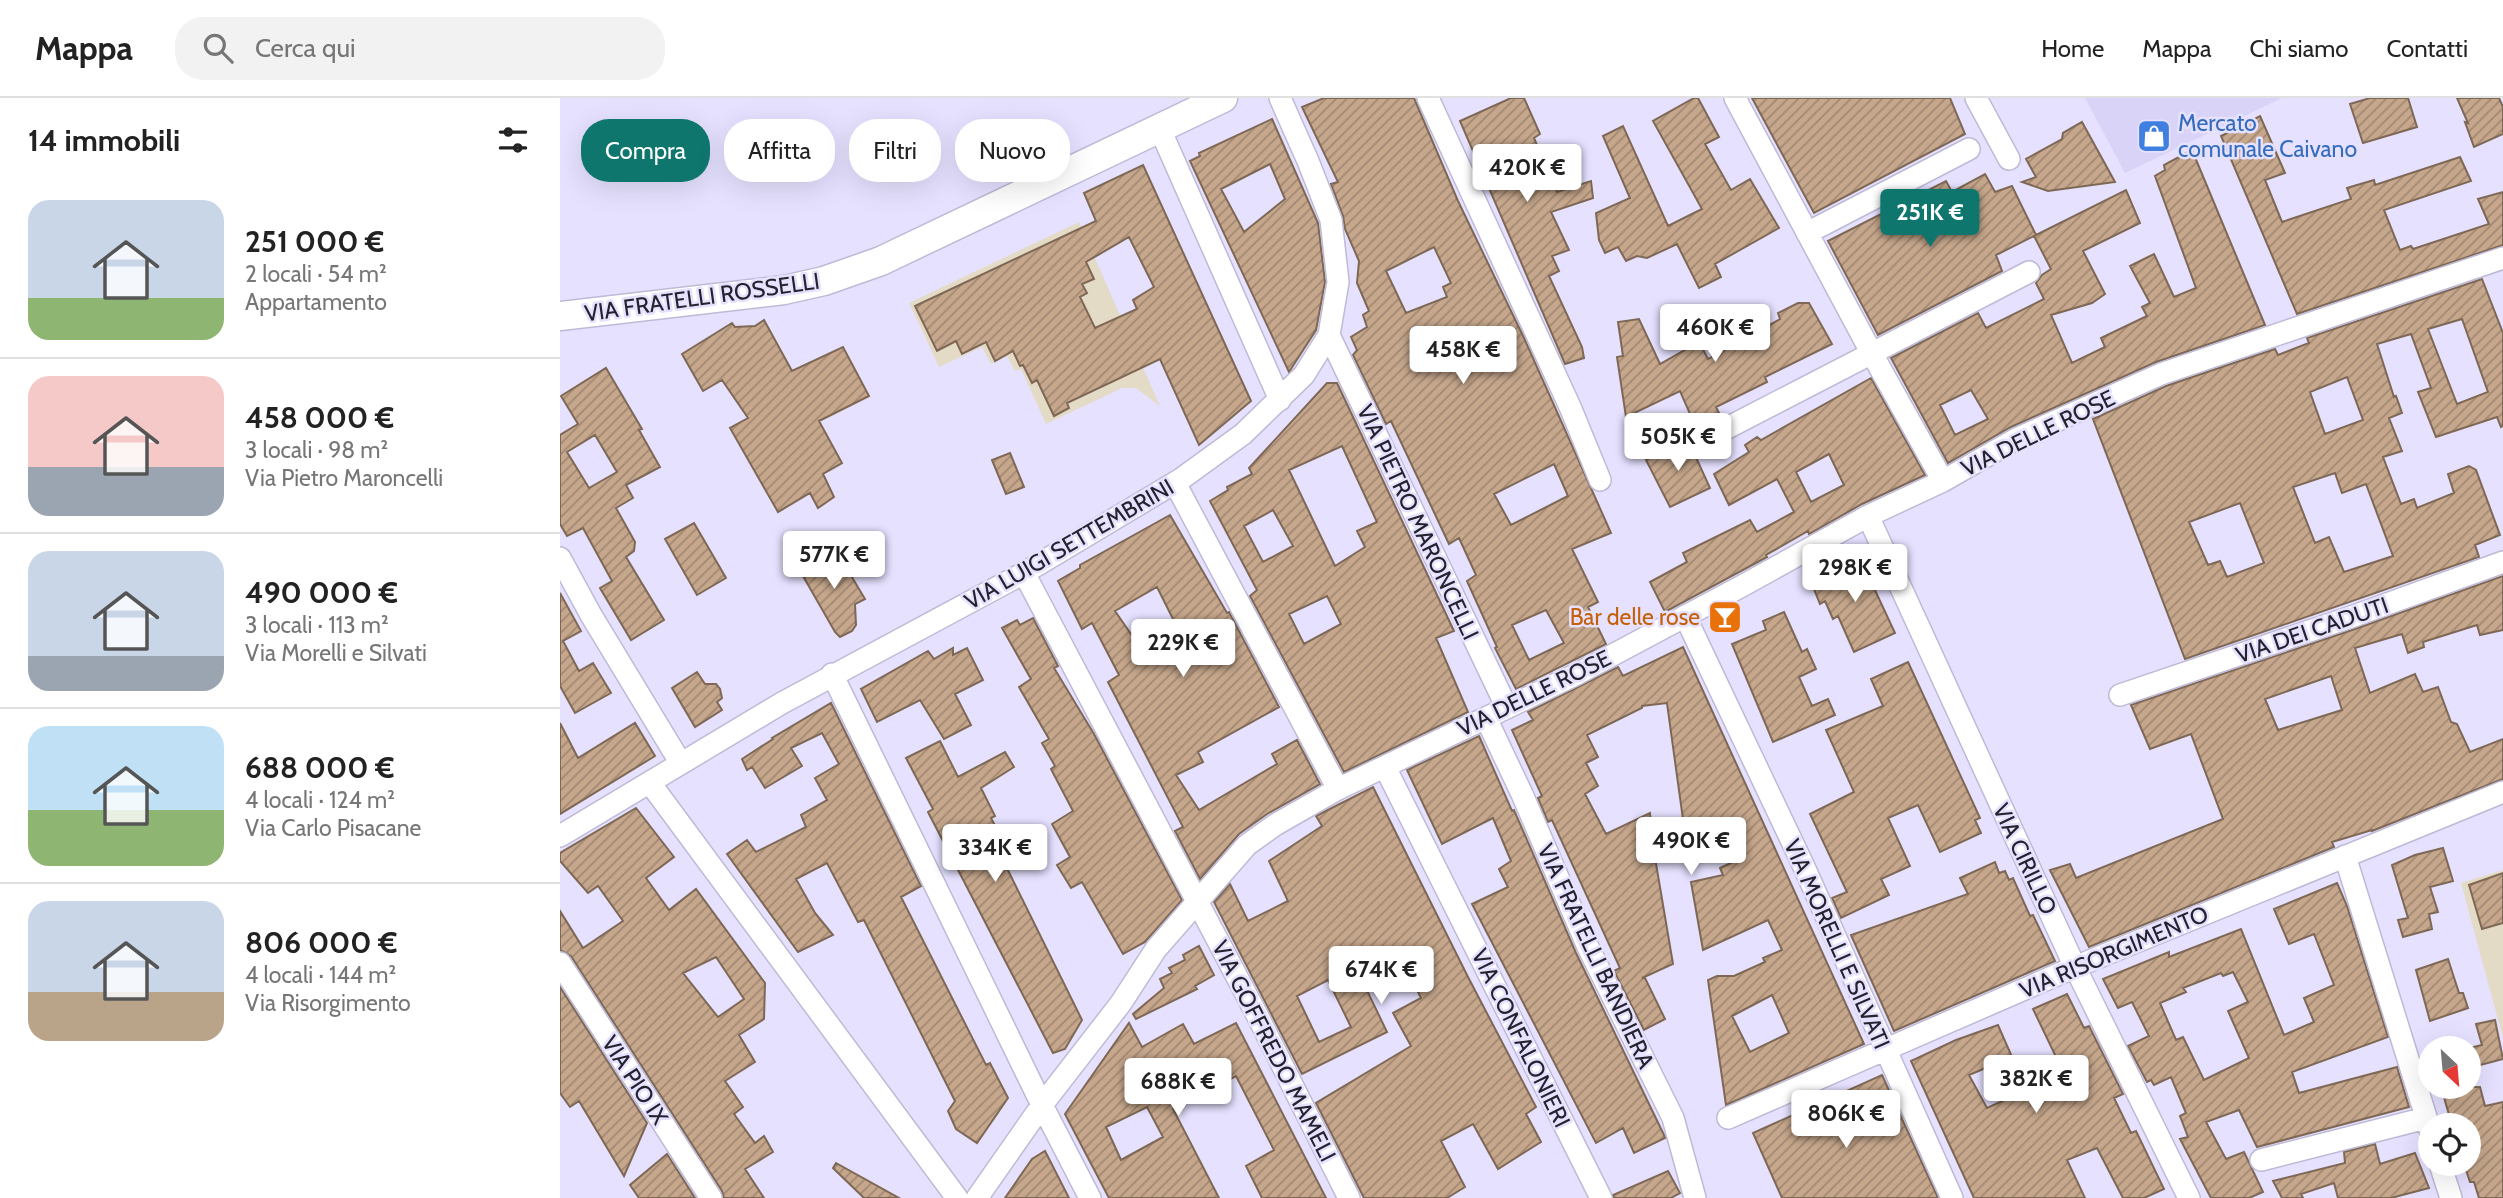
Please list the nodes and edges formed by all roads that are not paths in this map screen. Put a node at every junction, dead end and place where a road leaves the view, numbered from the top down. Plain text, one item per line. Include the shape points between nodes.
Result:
1 (1223, 98) edge
2 (1280, 98) edge
3 (1429, 98) edge
4 (1735, 98) edge
5 (1976, 98) edge
6 (1159, 127) junction
7 (1969, 149) dead end
8 (2009, 159) dead end
9 (1807, 233) junction
10 (2503, 258) edge
11 (2029, 272) dead end
12 (560, 316) edge
13 (1329, 335) junction
14 (1871, 352) junction
15 (1280, 400) junction
16 (1700, 442) dead end
17 (1600, 480) dead end
18 (1943, 481) junction
19 (1175, 483) junction
20 (1868, 516) junction
21 (560, 558) edge
22 (2503, 562) edge
23 (1024, 573) junction
24 (1685, 616) junction
25 (832, 674) junction
26 (2120, 695) dead end
27 (1507, 708) junction
28 (1486, 718) junction
29 (680, 762) junction
30 (1385, 767) junction
31 (650, 783) junction
32 (1338, 789) junction
33 (2503, 792) edge
34 (560, 836) edge
35 (2345, 856) junction
36 (1198, 903) junction
37 (560, 963) edge
38 (2075, 967) junction
39 (1885, 1050) junction
40 (1042, 1105) junction
41 (2424, 1113) edge
42 (1728, 1118) dead end
43 (2418, 1128) edge
44 (2261, 1160) dead end
45 (2445, 1176) edge
46 (711, 1198) edge
47 (957, 1198) edge
48 (977, 1198) edge
49 (1090, 1198) edge
50 (1349, 1198) edge
51 (1601, 1198) edge
52 (1695, 1198) edge
53 (1952, 1198) edge
54 (2189, 1198) edge
55 (2451, 1198) edge

1 - 6 main road, VIA FRATELLI ROSSELLI
2 - 13 street, VIA LUIGI SETTEMBRINI via 1331,220 1338,282
3 - 17 street
4 - 9 street
5 - 8 street
6 - 12 main road, VIA FRATELLI ROSSELLI via 881,261 824,281 784,290
6 - 15 street
7 - 9 street
9 - 14 street
10 - 18 street, VIA DELLE ROSE via 2161,374 2016,439
11 - 14 street
13 - 15 street, VIA LUIGI SETTEMBRINI via 1304,375
13 - 27 street, VIA PIETRO MARONCELLI
14 - 16 street
14 - 18 street
15 - 19 street, VIA LUIGI SETTEMBRINI via 1243,434
18 - 20 street, VIA DELLE ROSE
19 - 23 street, VIA LUIGI SETTEMBRINI
19 - 32 street
20 - 24 street, VIA DELLE ROSE
20 - 38 street, VIA CIRILLO
21 - 29 street
22 - 26 street, VIA DEI CADUTI
23 - 25 street, VIA LUIGI SETTEMBRINI
23 - 36 street, VIA GOFFREDO MAMELI
24 - 27 street, VIA DELLE ROSE
24 - 39 street, VIA MORELLI E SILVATI
25 - 29 street, VIA LUIGI SETTEMBRINI
25 - 40 street
27 - 28 street, VIA DELLE ROSE
28 - 30 street, VIA DELLE ROSE
28 - 52 street, VIA FRATELLI BANDIERA via 1588,947 1672,1118
29 - 31 street, VIA LUIGI SETTEMBRINI
30 - 32 street, VIA DELLE ROSE
30 - 51 street, VIA CONFALONIERI
31 - 34 street, VIA LUIGI SETTEMBRINI
31 - 47 street
32 - 36 street, VIA DELLE ROSE via 1247,845
33 - 35 street, VIA RISORGIMENTO
35 - 38 street, VIA RISORGIMENTO
35 - 41 street
36 - 40 street, VIA DELLE ROSE via 1156,949 1121,1003
36 - 50 street, VIA GOFFREDO MAMELI
37 - 46 street, VIA PIO IX
38 - 39 street, VIA RISORGIMENTO
38 - 54 street, VIA CIRILLO
39 - 42 street, VIA RISORGIMENTO
39 - 53 street, VIA MORELLI E SILVATI
40 - 48 street, VIA DELLE ROSE
40 - 49 street
43 - 44 street
45 - 55 street

